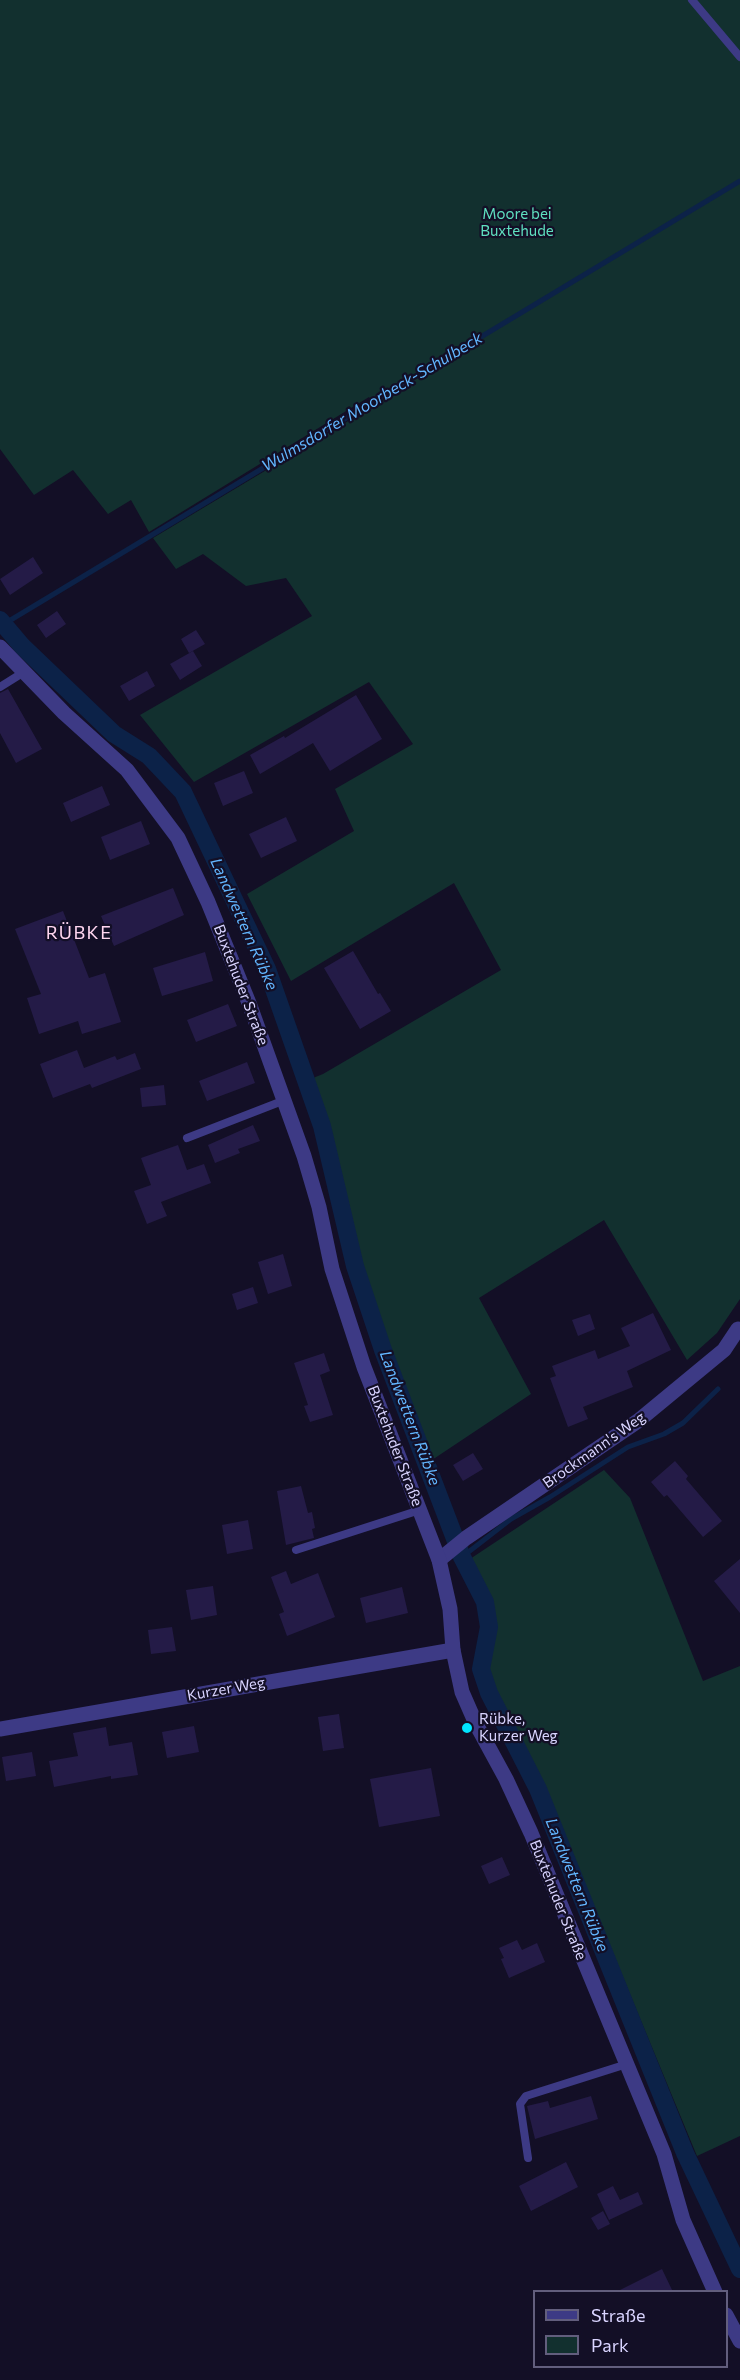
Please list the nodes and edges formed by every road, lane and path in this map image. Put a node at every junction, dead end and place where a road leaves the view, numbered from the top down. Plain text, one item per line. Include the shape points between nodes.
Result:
1 (692, 0) edge
2 (740, 57) edge
3 (0, 647) edge
4 (24, 672) junction
5 (0, 687) edge
6 (285, 1100) junction
7 (187, 1138) dead end
8 (738, 1329) dead end
9 (420, 1510) junction
10 (296, 1550) dead end
11 (444, 1556) junction
12 (453, 1650) junction
13 (0, 1729) edge
14 (627, 2064) junction
15 (528, 2158) dead end
16 (714, 2290) edge
17 (728, 2319) edge
18 (740, 2342) edge

1 - 2 lane
3 - 4 street, Buxtehuder Straße
4 - 5 lane
4 - 6 street, Buxtehuder Straße via 127,770 178,838 208,902
6 - 7 lane
6 - 9 street, Buxtehuder Straße via 320,1207 332,1269 360,1356
8 - 11 street, Brockmann's Weg via 724,1350 646,1414
9 - 10 lane
9 - 11 street, Buxtehuder Straße
11 - 12 street, Buxtehuder Straße
12 - 13 street, Kurzer Weg
12 - 14 street, Buxtehuder Straße via 462,1692 531,1833
14 - 15 lane via 526,2096 520,2104
14 - 16 street, Buxtehuder Straße via 664,2154 683,2220
17 - 18 street

